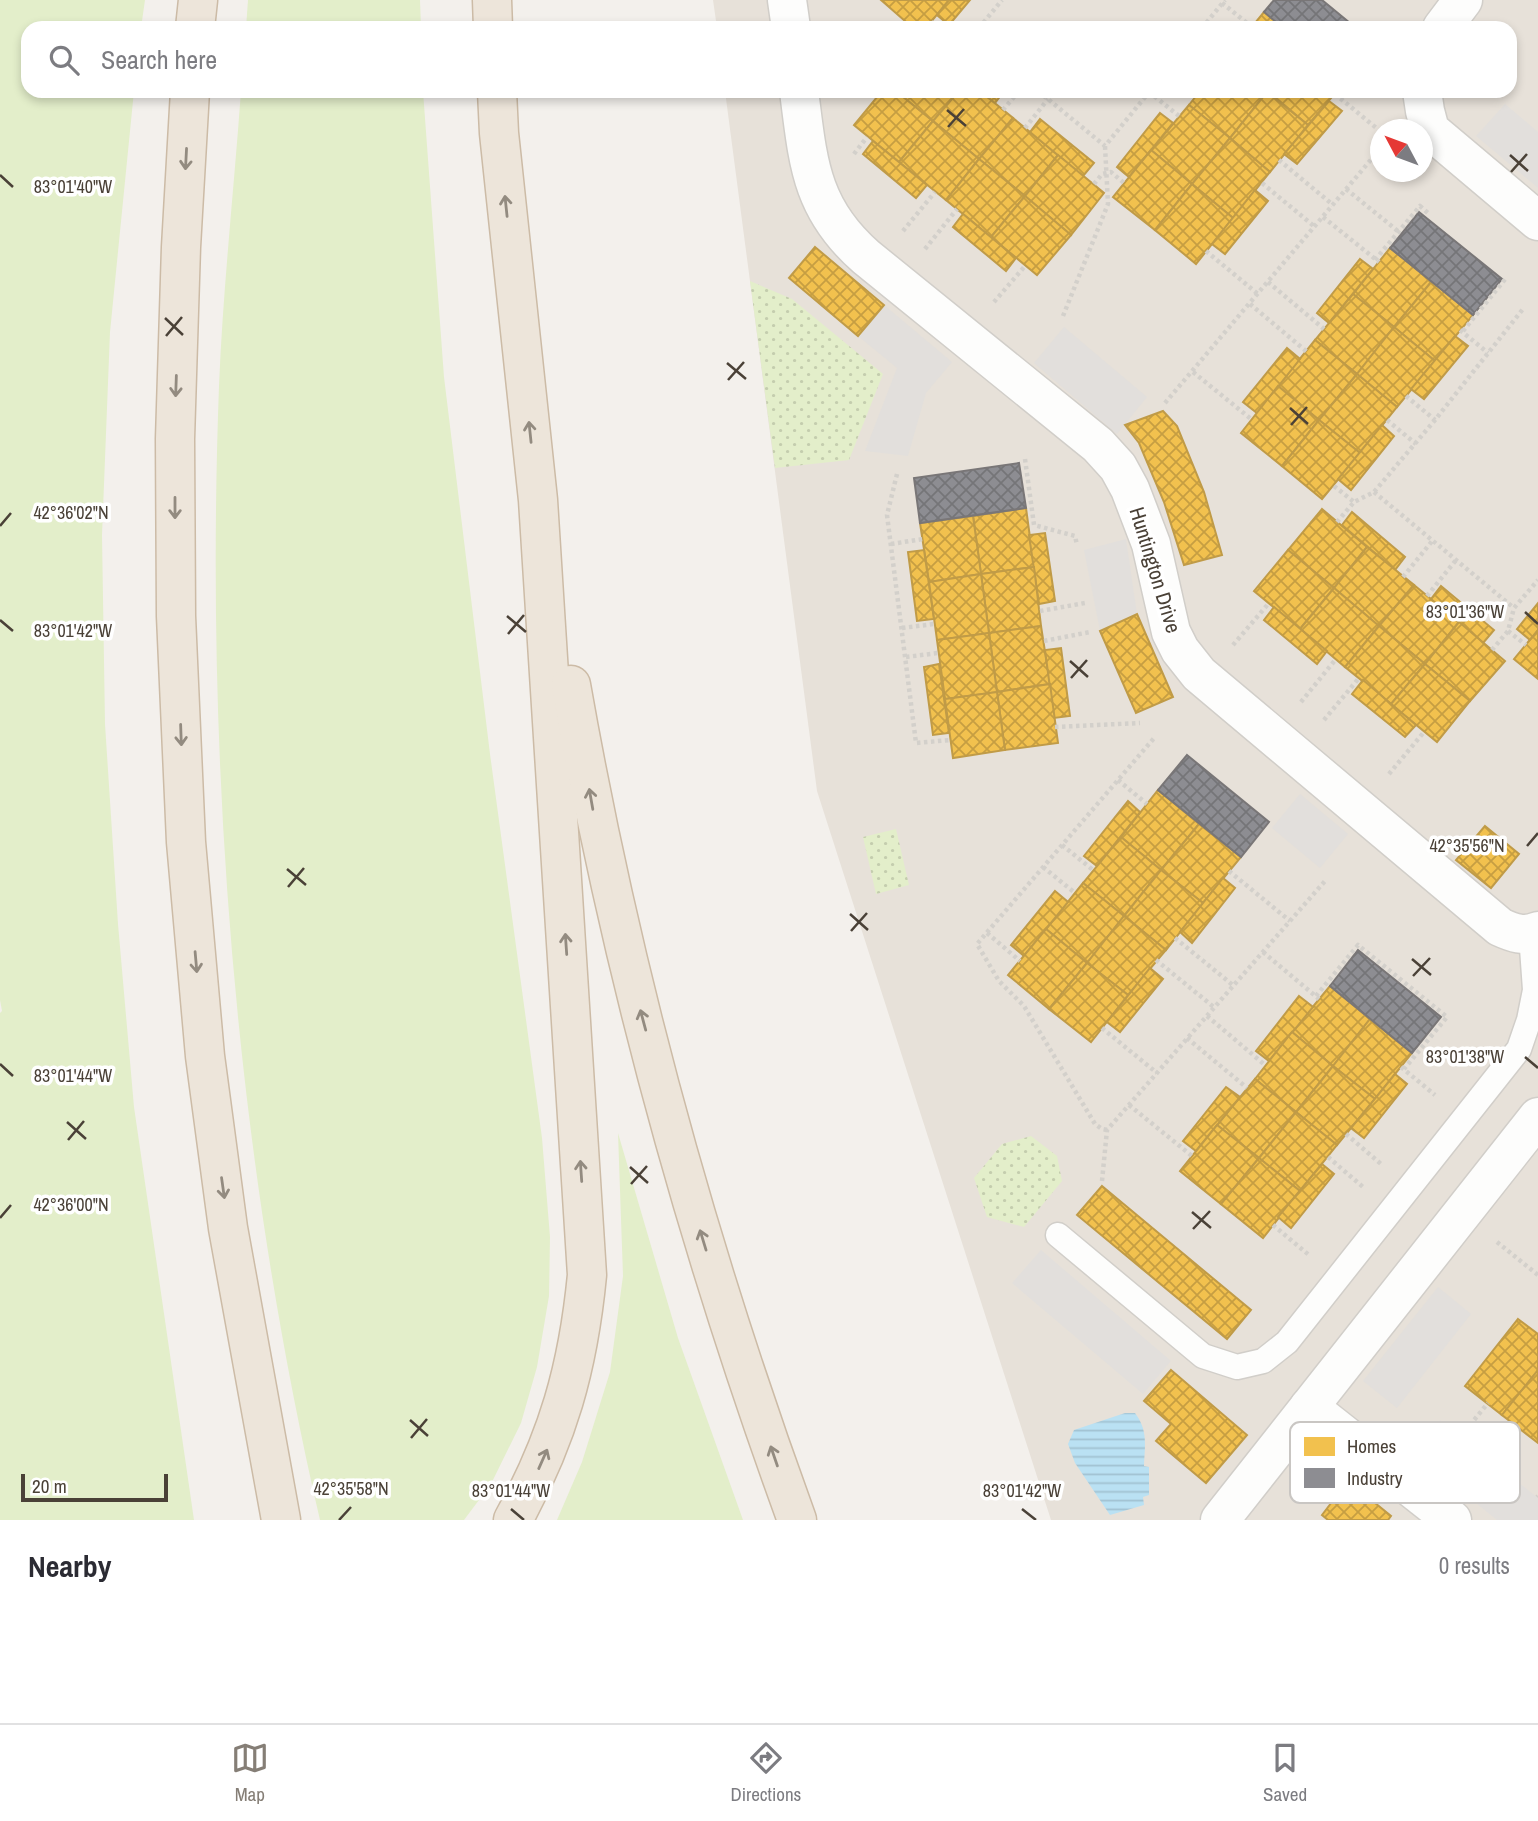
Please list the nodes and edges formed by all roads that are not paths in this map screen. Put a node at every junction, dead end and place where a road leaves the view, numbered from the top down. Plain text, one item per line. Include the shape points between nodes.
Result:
1 (198, 0) edge
2 (492, 0) edge
3 (787, 0) edge
4 (196, 21) edge
5 (493, 21) edge
6 (789, 21) edge
7 (190, 98) edge
8 (497, 98) edge
9 (800, 98) edge
10 (1423, 98) edge
11 (1538, 221) edge
12 (538, 500) junction
13 (1535, 933) edge
14 (1538, 1117) edge
15 (1058, 1235) dead end
16 (1308, 1407) junction
17 (1296, 1422) edge
18 (1327, 1422) edge
19 (1290, 1430) edge
20 (1430, 1503) edge
21 (281, 1520) edge
22 (513, 1520) edge
23 (797, 1520) edge
24 (1220, 1520) edge
25 (1452, 1520) edge

1 - 4 highway
2 - 5 highway
3 - 6 street
7 -> 21 highway via 175,439 176,616 186,842 205,1056 226,1215
12 -> 8 highway
9 - 13 street, Huntington Drive via 812,175 835,225 866,257 1098,445 1118,467 1148,534 1171,632 1199,674 1500,927 1515,934
10 - 11 street via 1430,130
22 -> 12 highway via 554,1435 570,1383 587,1275
23 -> 12 highway via 699,1225 639,1008 593,811
13 - 15 lane via 1535,990 1520,1049 1287,1342 1263,1361 1237,1367 1203,1356
14 - 16 street
16 - 17 street
16 - 18 street
19 - 24 street
20 - 25 street

